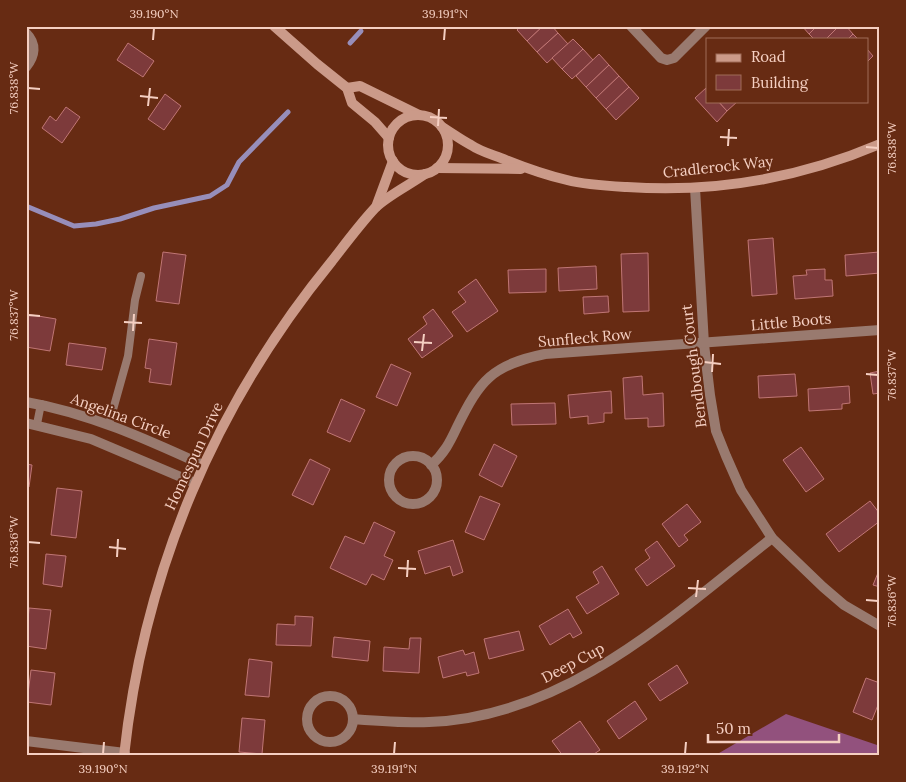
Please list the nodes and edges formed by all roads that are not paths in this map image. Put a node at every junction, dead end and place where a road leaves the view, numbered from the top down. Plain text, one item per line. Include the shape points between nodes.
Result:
1 (274, 26) edge
2 (631, 26) edge
3 (706, 26) edge
4 (26, 33) edge
5 (26, 68) edge
6 (347, 88) junction
7 (418, 115) junction
8 (442, 126) junction
9 (389, 138) junction
10 (880, 144) edge
11 (393, 161) junction
12 (438, 168) junction
13 (527, 169) junction
14 (425, 174) junction
15 (695, 188) junction
16 (376, 207) junction
17 (141, 276) dead end
18 (880, 330) edge
19 (704, 344) junction
20 (26, 402) edge
21 (41, 404) junction
22 (31, 424) edge
23 (108, 424) junction
24 (203, 465) junction
25 (431, 465) junction
26 (195, 483) junction
27 (772, 538) junction
28 (880, 626) edge
29 (353, 719) junction
30 (26, 741) edge
31 (124, 754) edge

1 - 6 street
2 - 3 street via 661,58 667,60 674,58
4 - 5 street via 33,42 34,50
6 - 7 street via 360,86
6 - 9 street via 352,103 376,122
7 - 8 street via 428,116
7 - 9 street via 400,121
8 - 12 street via 448,148
8 - 13 street, Cradlerock Way via 472,146
9 - 11 street
10 - 15 street, Cradlerock Way via 794,173
11 - 14 street via 407,173
11 - 16 street, Homespun Drive
12 - 13 street, Cradlerock Way
12 - 14 street
13 - 15 street, Cradlerock Way via 568,181 609,186
14 - 16 street, Homespun Drive
15 - 19 street, Bendbough Court
16 - 24 street, Homespun Drive via 303,296 273,340
17 - 23 lane via 128,356
18 - 19 street, Little Boots
19 - 25 street, Sunfleck Row via 545,354 510,364 494,373 471,398 441,457
19 - 27 street, Bendbough Court via 716,431 741,490
20 - 21 street, Angelina Circle
21 - 22 lane
21 - 23 street, Angelina Circle
22 - 26 street via 91,440
23 - 24 street, Angelina Circle
24 - 26 street, Homespun Drive
25 - 25 street via 417,456 399,460 392,468 389,480 397,498 415,504 430,497 437,481
26 - 31 street, Homespun Drive via 158,586 132,692
27 - 28 street, Bendbough Court via 830,593
27 - 29 street, Deep Cup via 643,638 583,678 552,693 457,719 431,722
29 - 29 street via 346,736 334,742 312,733 308,714 316,701 330,696 344,700
30 - 31 street

